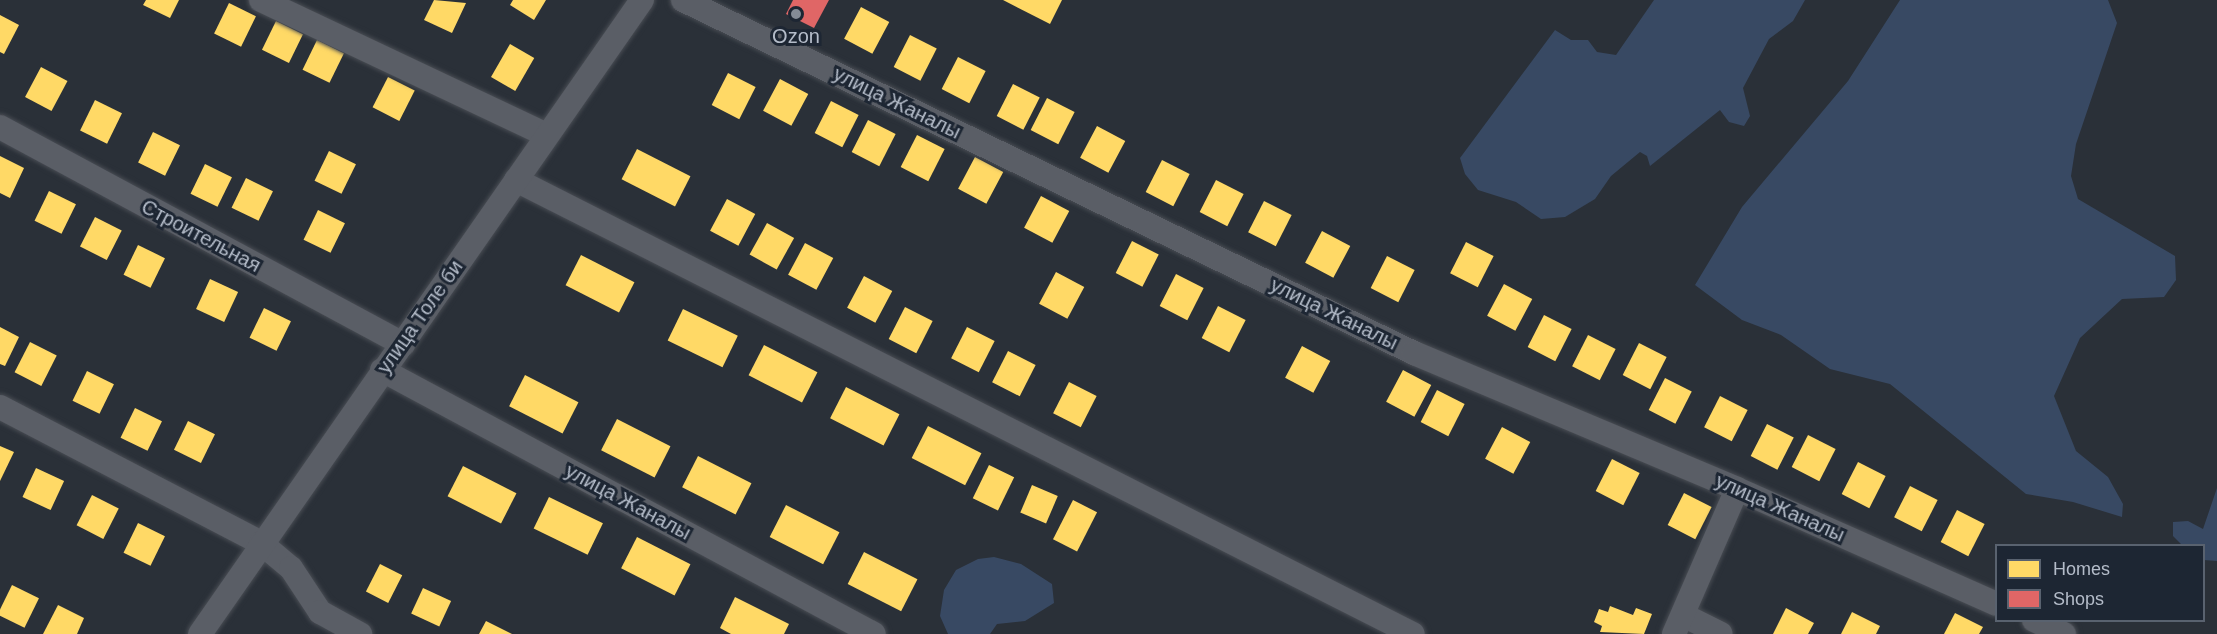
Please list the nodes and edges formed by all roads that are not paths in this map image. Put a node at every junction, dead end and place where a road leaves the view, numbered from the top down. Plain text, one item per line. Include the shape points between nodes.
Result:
1 (261, 0) edge
2 (642, 0) edge
3 (683, 0) edge
4 (0, 127) edge
5 (547, 135) junction
6 (516, 180) junction
7 (403, 344) junction
8 (382, 370) junction
9 (0, 407) edge
10 (1737, 489) junction
11 (261, 543) junction
12 (1995, 604) edge
13 (2036, 622) edge
14 (1679, 624) edge
15 (200, 634) edge
16 (360, 634) edge
17 (874, 634) edge
18 (1413, 634) edge
19 (1721, 634) edge
20 (2064, 634) edge

1 - 5 street
2 - 5 street, улица Толе би
3 - 10 street, улица Жаналы via 1414,353
4 - 7 street, Строительная
5 - 6 street, улица Толе би
6 - 7 street, улица Толе би
6 - 18 street
7 - 8 street, улица Толе би
8 - 11 street, улица Толе би
8 - 17 street, улица Жаналы
9 - 11 street
10 - 12 street, улица Жаналы
10 - 14 street
11 - 15 street, улица Толе би
11 - 16 street via 291,568 320,612
13 - 20 street
14 - 19 street

